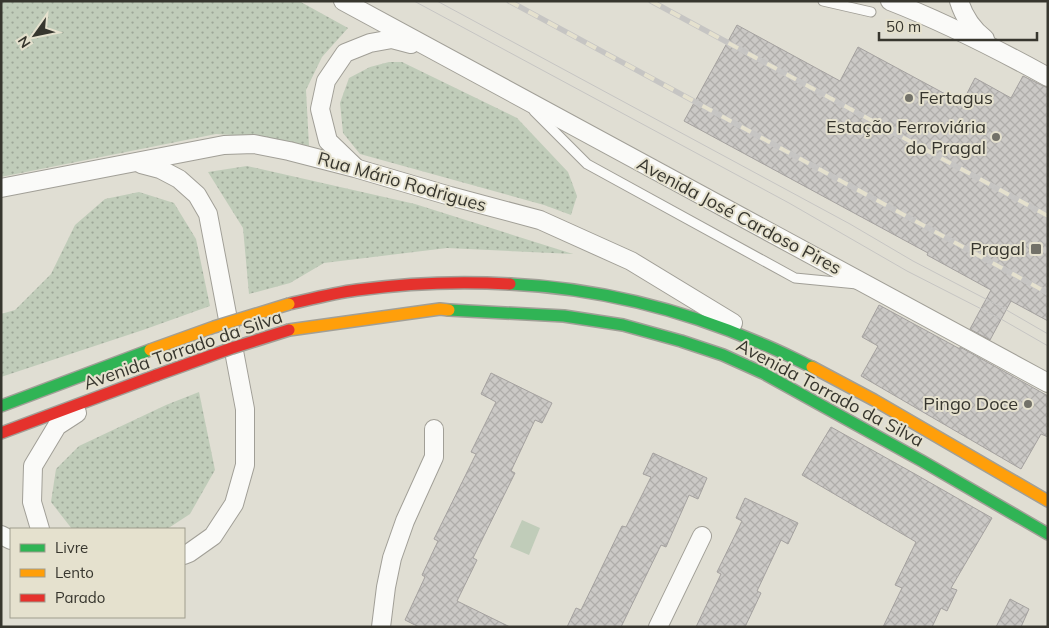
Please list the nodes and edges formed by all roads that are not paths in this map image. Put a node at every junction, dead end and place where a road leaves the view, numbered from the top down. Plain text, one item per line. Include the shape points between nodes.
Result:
1 (343, 1) edge
2 (823, 1) edge
3 (890, 1) edge
4 (959, 1) edge
5 (872, 12) dead end
6 (430, 50) junction
7 (1000, 51) junction
8 (1048, 76) edge
9 (523, 100) junction
10 (135, 163) junction
11 (355, 168) junction
12 (1, 188) edge
13 (869, 285) junction
14 (774, 349) junction
15 (1048, 383) edge
16 (110, 393) junction
17 (1, 406) edge
18 (434, 429) dead end
19 (1, 433) edge
20 (1048, 501) edge
21 (40, 528) edge
22 (1048, 534) edge
23 (702, 536) dead end
24 (185, 555) edge
25 (381, 627) edge
26 (658, 627) edge

1 - 6 street, Avenida José Cardoso Pires
2 - 5 lane
3 - 7 street
4 - 7 street via 970,25
6 - 9 street, Avenida José Cardoso Pires
6 - 11 street, Avenida José Cardoso Pires via 392,39 370,43 344,53 326,81 320,109 328,141
7 - 8 street
9 - 13 street, Avenida José Cardoso Pires
9 - 13 lane via 587,164 795,278
10 - 11 street, Rua Mário Rodrigues via 224,145 254,144
10 - 12 street, Rua Mário Rodrigues
10 - 24 street via 160,169 179,179 197,195 208,214 245,410 245,465 234,504 213,536
11 - 14 street, Rua Mário Rodrigues via 540,220 631,261
13 - 15 street, Avenida José Cardoso Pires
14 - 17 main road, Avenida Torrado da Silva, bridge via 658,306 597,293 532,284 463,282 401,285 356,290 289,304 214,327
14 - 20 main road, Avenida Torrado da Silva via 866,395
16 - 19 main road, Avenida Torrado da Silva
16 - 21 street via 57,426 33,466 32,502
16 - 22 main road, Avenida Torrado da Silva, bridge via 289,330 440,309 564,316 623,325 681,341 763,372
18 - 25 street via 434,457 405,520 392,558
23 - 26 street

